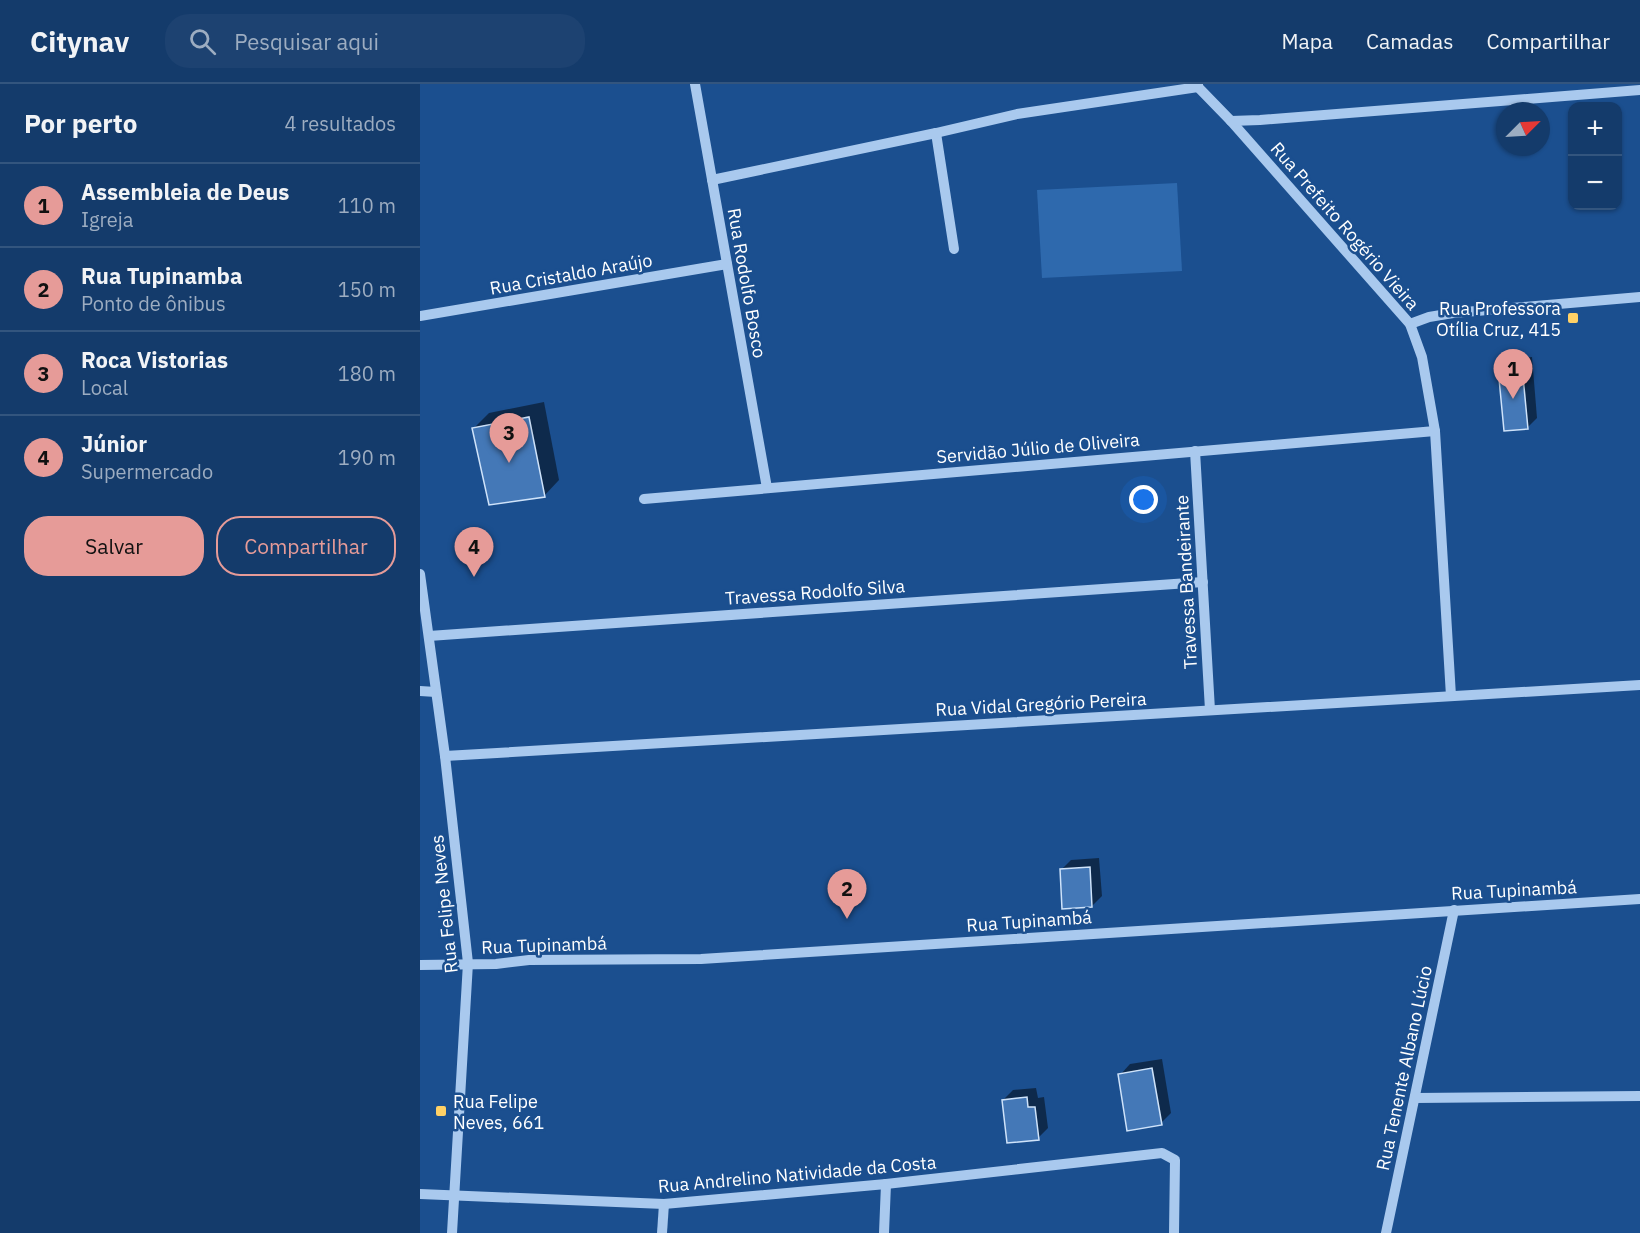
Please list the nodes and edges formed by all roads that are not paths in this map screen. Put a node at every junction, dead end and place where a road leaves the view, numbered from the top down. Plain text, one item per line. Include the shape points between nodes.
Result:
1 (695, 84) edge
2 (1198, 86) edge
3 (1640, 90) edge
4 (1231, 121) junction
5 (936, 133) junction
6 (712, 180) junction
7 (954, 249) dead end
8 (727, 264) junction
9 (1640, 297) edge
10 (420, 316) edge
11 (1410, 324) junction
12 (1435, 431) junction
13 (1195, 451) junction
14 (767, 488) junction
15 (644, 499) dead end
16 (420, 574) edge
17 (1203, 582) junction
18 (429, 636) junction
19 (1640, 685) edge
20 (420, 691) edge
21 (436, 693) junction
22 (1450, 696) junction
23 (1210, 710) junction
24 (445, 756) junction
25 (1640, 899) edge
26 (1454, 910) junction
27 (468, 963) junction
28 (420, 965) edge
29 (1640, 1096) edge
30 (1414, 1098) junction
31 (886, 1184) junction
32 (420, 1194) edge
33 (454, 1197) junction
34 (664, 1204) junction
35 (452, 1233) edge
36 (662, 1233) edge
37 (884, 1233) edge
38 (1174, 1233) edge
39 (1386, 1233) edge

1 - 6 street, Rua Rodolfo Bosco
2 - 4 street, Rua Prefeito Rogério Vieira
2 - 5 street via 1017,114
3 - 4 street
4 - 11 street, Rua Prefeito Rogério Vieira
5 - 6 street
5 - 7 street
6 - 8 street, Rua Rodolfo Bosco
8 - 10 street, Rua Cristaldo Araújo
8 - 14 street, Rua Rodolfo Bosco
9 - 11 street via 1453,313
11 - 12 street, Rua Prefeito Rogério Vieira via 1422,357
12 - 13 street, Servidão Júlio de Oliveira
12 - 22 street, Rua Prefeito Rogério Vieira
13 - 14 street, Servidão Júlio de Oliveira
13 - 17 street, Travessa Bandeirante
14 - 15 street, Servidão Júlio de Oliveira
16 - 18 street, Rua Felipe Neves
17 - 18 street, Travessa Rodolfo Silva
17 - 23 street, Travessa Bandeirante
18 - 21 street, Rua Felipe Neves
19 - 22 street, Rua Vidal Gregório Pereira
20 - 21 street
21 - 24 street, Rua Felipe Neves
22 - 23 street, Rua Vidal Gregório Pereira
23 - 24 street, Rua Vidal Gregório Pereira
24 - 27 street, Rua Felipe Neves
25 - 26 street, Rua Tupinambá
26 - 27 street, Rua Tupinambá via 701,959
26 - 30 street, Rua Tenente Albano Lúcio
27 - 28 street, Rua Tupinambá
27 - 33 street, Rua Felipe Neves
29 - 30 street
30 - 39 street, Rua Tenente Albano Lúcio
31 - 34 street, Rua Andrelino Natividade da Costa
31 - 37 street
31 - 38 street, Rua Andrelino Natividade da Costa via 1162,1153 1175,1160
32 - 33 street, Rua Andrelino Natividade da Costa
33 - 34 street, Rua Andrelino Natividade da Costa
33 - 35 street, Rua Felipe Neves
34 - 36 street

